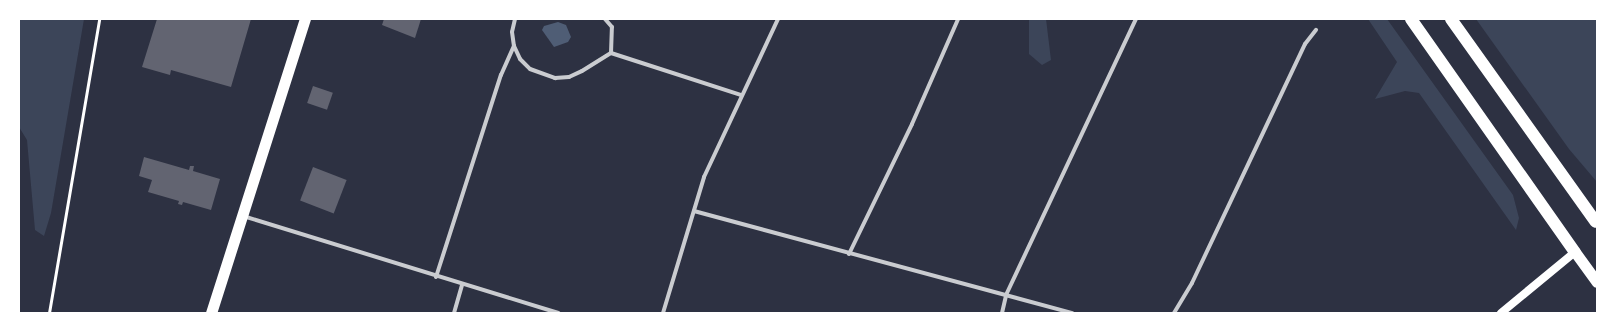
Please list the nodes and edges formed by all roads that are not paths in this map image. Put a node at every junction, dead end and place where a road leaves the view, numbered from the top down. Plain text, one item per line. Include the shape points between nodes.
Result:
1 (305, 19) edge
2 (515, 19) edge
3 (605, 19) edge
4 (778, 19) edge
5 (958, 19) edge
6 (1136, 19) edge
7 (1411, 19) edge
8 (1451, 19) edge
9 (1316, 30) dead end
10 (514, 46) junction
11 (612, 53) junction
12 (741, 95) junction
13 (694, 211) junction
14 (242, 216) junction
15 (1597, 223) edge
16 (1575, 252) junction
17 (849, 254) junction
18 (436, 277) junction
19 (1597, 282) edge
20 (462, 285) junction
21 (1006, 295) junction
22 (211, 313) edge
23 (454, 313) edge
24 (558, 313) edge
25 (663, 313) edge
26 (1002, 313) edge
27 (1073, 313) edge
28 (1174, 313) edge
29 (1501, 313) edge

1 - 14 highway
2 - 10 street via 512,32
3 - 11 street via 612,27
4 - 12 street
5 - 17 street via 912,124
6 - 21 street
7 - 16 highway
8 - 15 highway
9 - 28 street via 1305,44 1192,283
10 - 11 street via 520,59 530,69 556,78 569,77
10 - 18 street via 501,75
11 - 12 street
12 - 13 street via 704,177
13 - 17 street
13 - 25 street
14 - 18 street
14 - 22 highway
16 - 19 highway
16 - 29 main road
17 - 21 street
18 - 20 street
20 - 23 street
20 - 24 street
21 - 26 street
21 - 27 street

